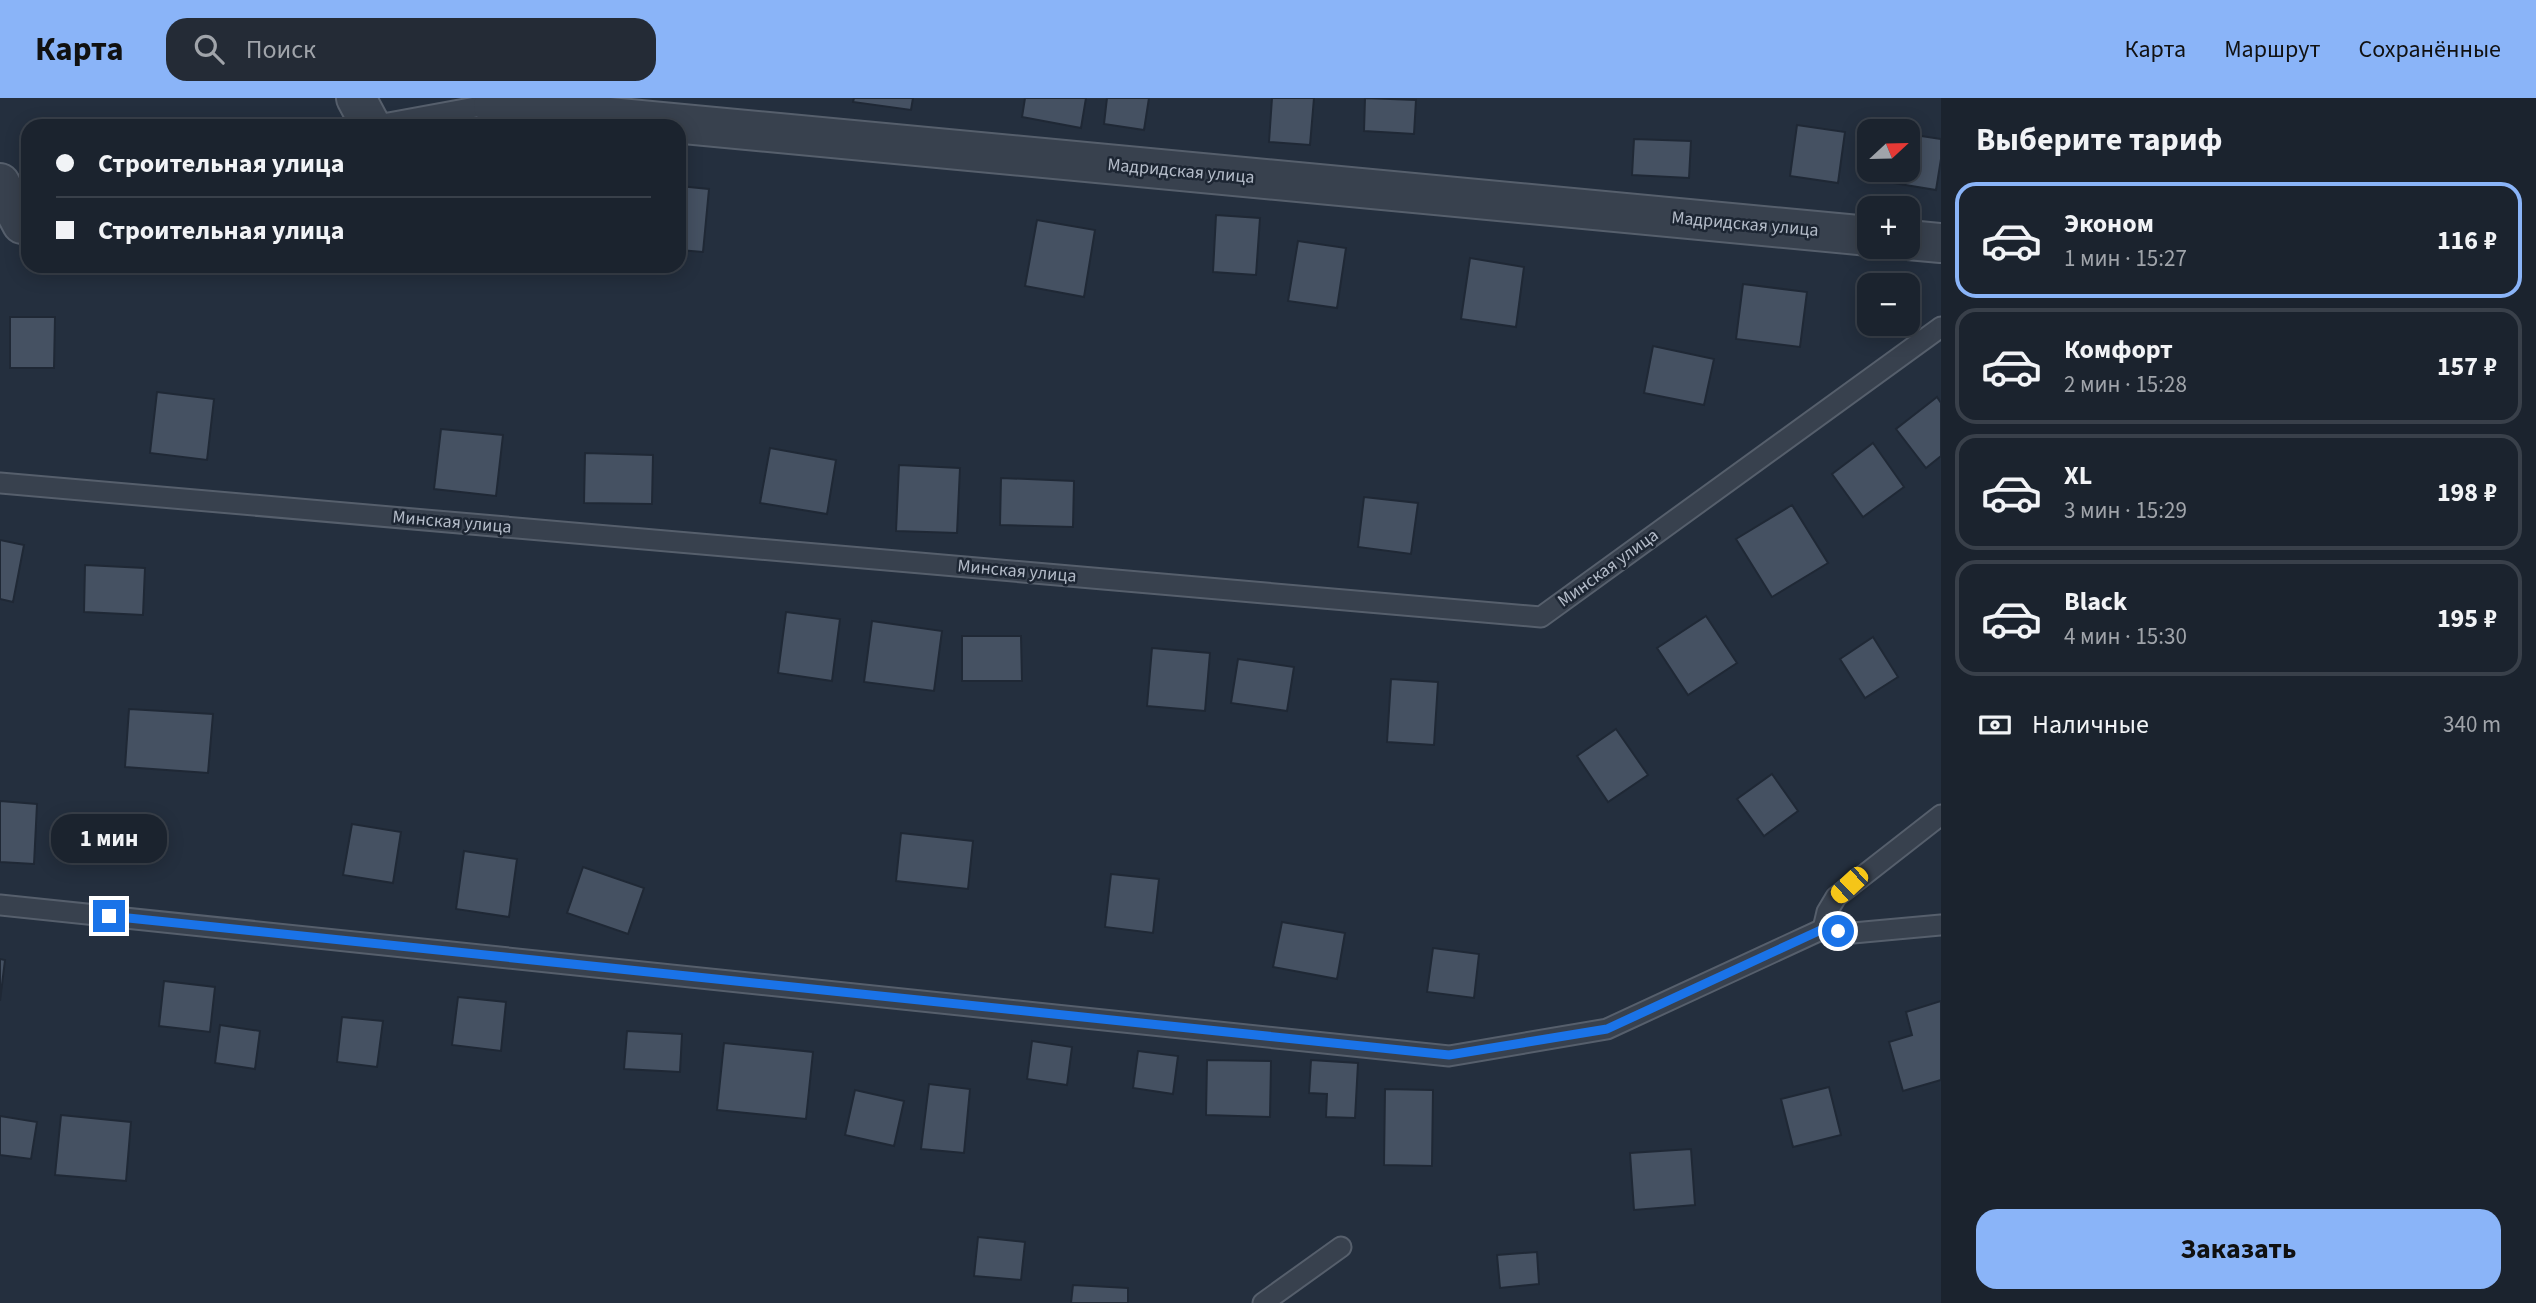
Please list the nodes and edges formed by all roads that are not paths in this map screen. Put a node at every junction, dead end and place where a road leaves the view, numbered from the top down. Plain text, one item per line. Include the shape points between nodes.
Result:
1 (356, 98) edge
2 (503, 102) edge
3 (368, 119) edge
4 (410, 119) edge
5 (676, 119) edge
6 (686, 120) edge
7 (0, 183) edge
8 (17, 226) edge
9 (1857, 235) edge
10 (1920, 241) edge
11 (1941, 243) edge
12 (1941, 327) edge
13 (0, 483) edge
14 (1941, 815) edge
15 (0, 905) edge
16 (1941, 925) edge
17 (1823, 929) junction
18 (1341, 1247) dead end
19 (1263, 1303) edge

1 - 3 street
2 - 4 lane
2 - 5 street, Мадридская улица
6 - 9 street, Мадридская улица
7 - 8 street
10 - 11 street
12 - 13 lane, Минская улица via 1541,617
14 - 17 lane via 1836,897
15 - 17 lane via 1449,1055 1607,1029
16 - 17 lane via 1853,933
18 - 19 lane

